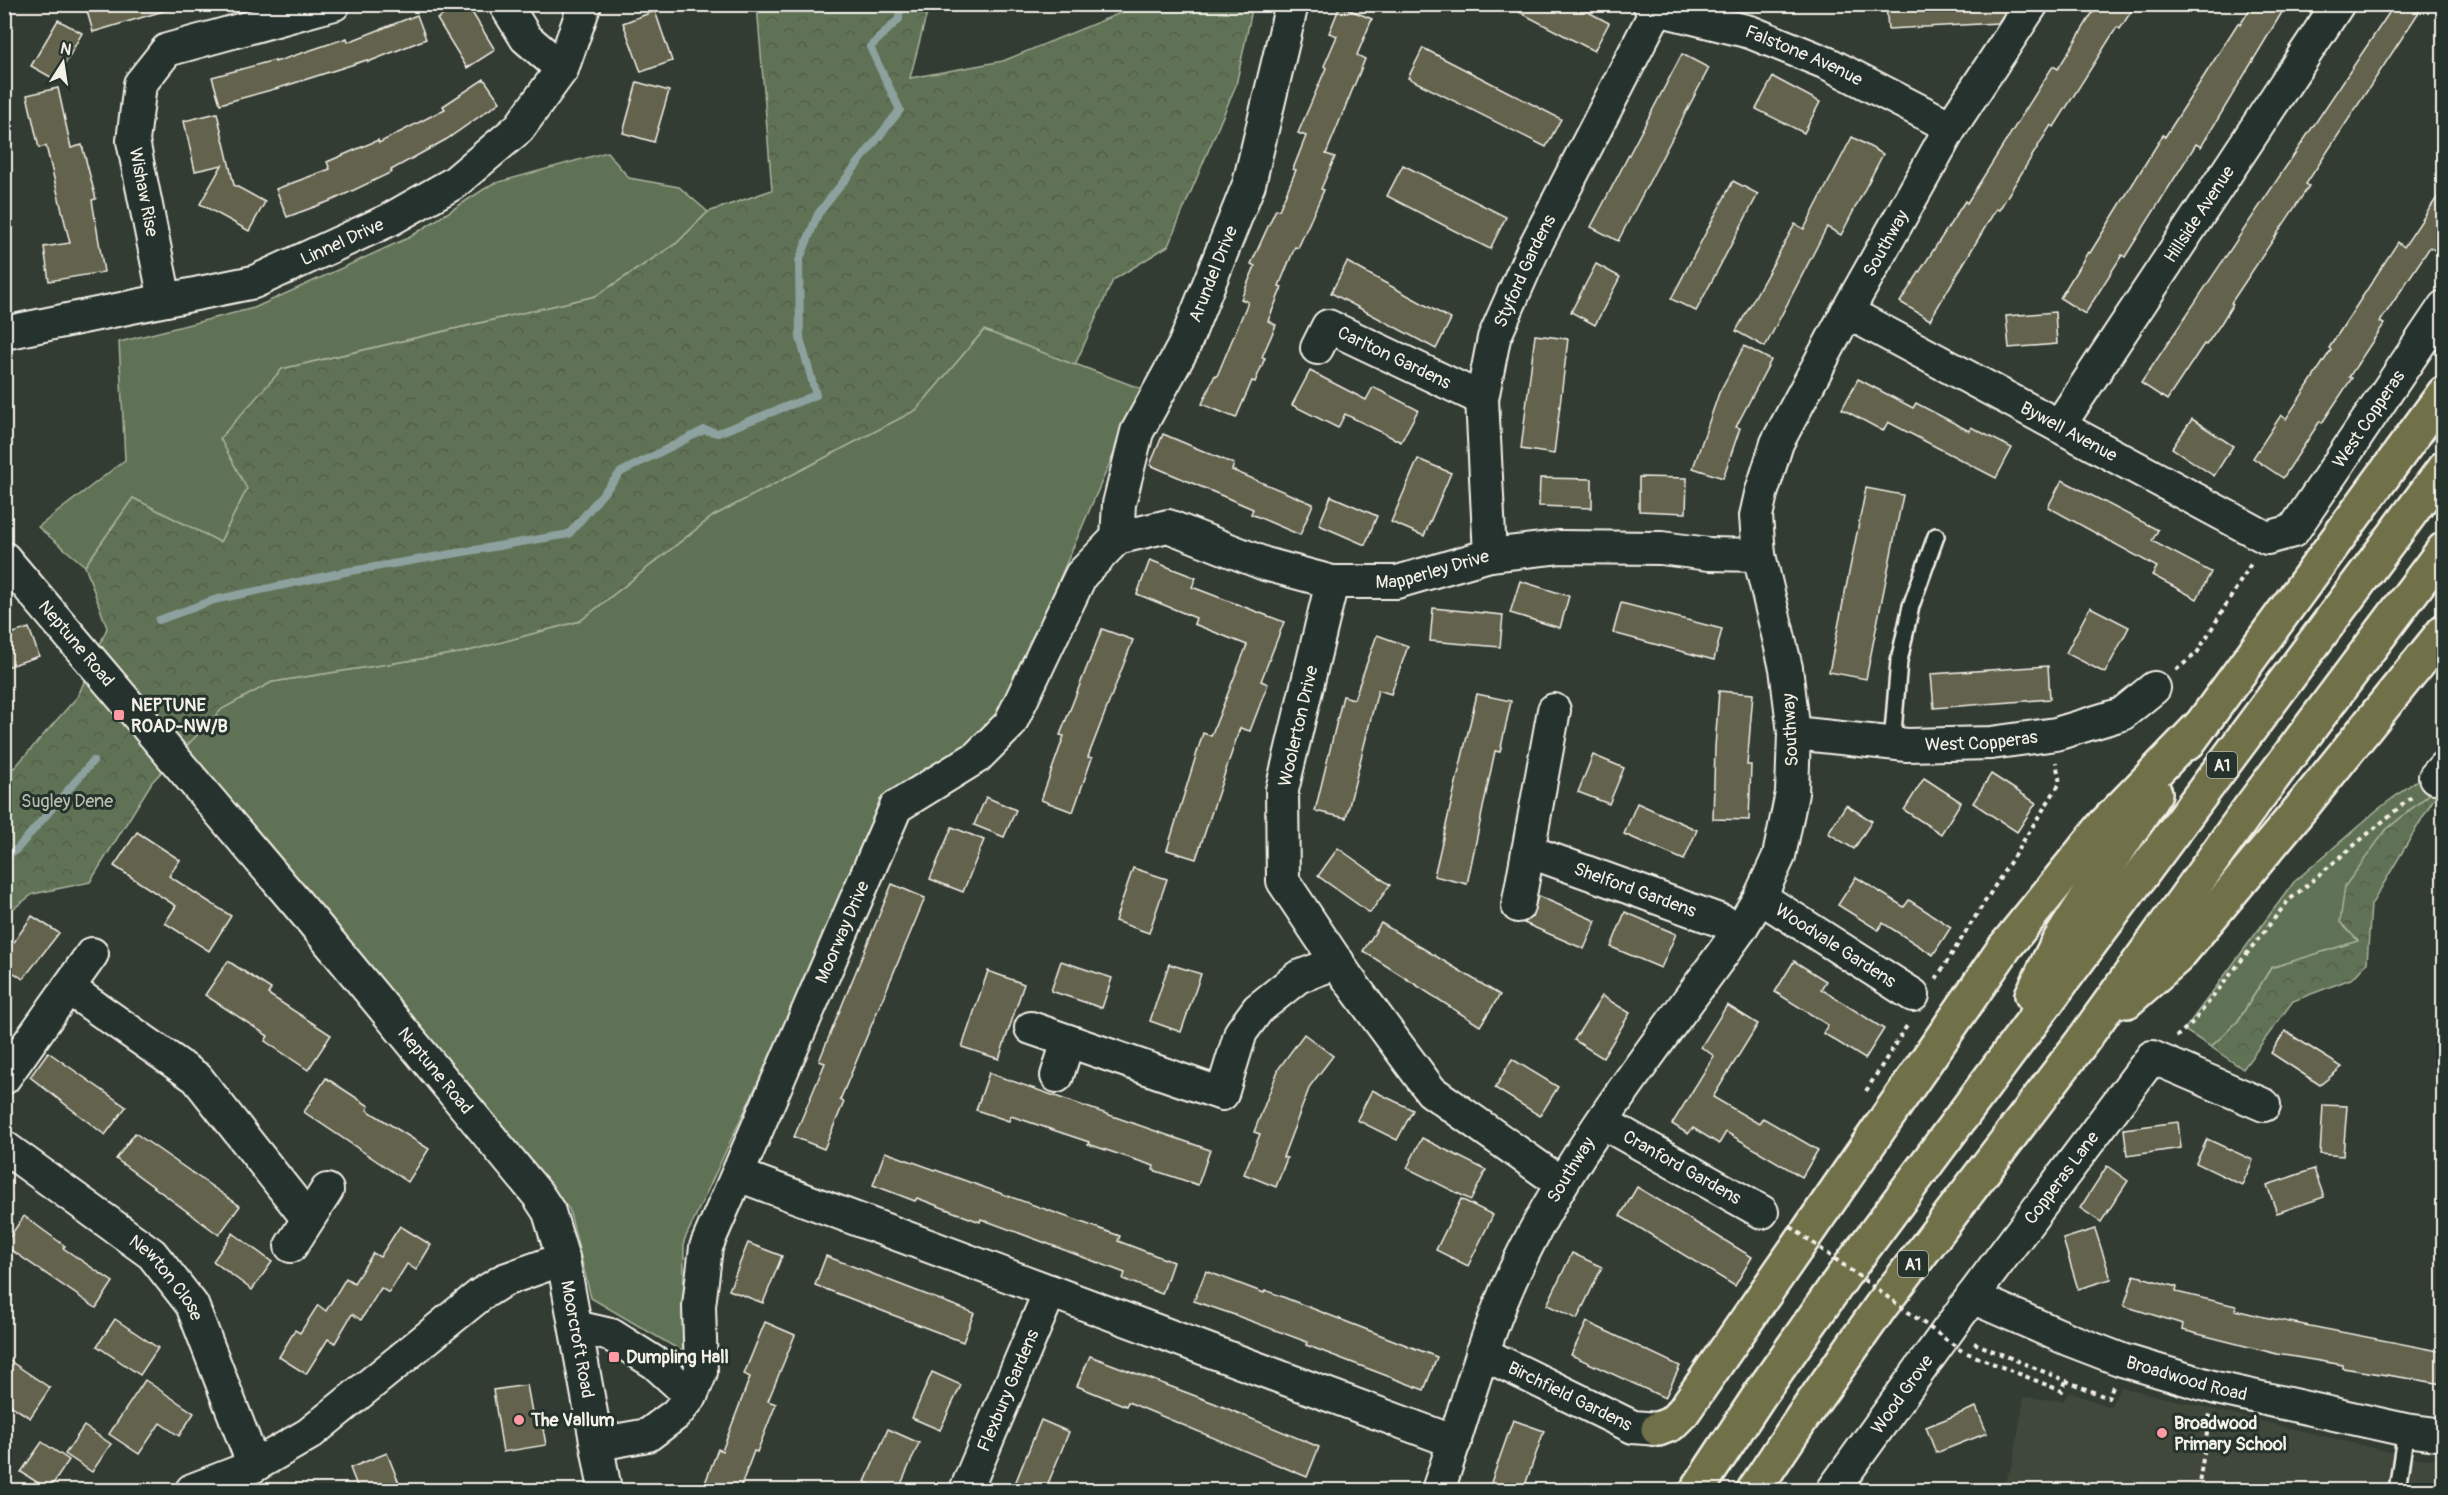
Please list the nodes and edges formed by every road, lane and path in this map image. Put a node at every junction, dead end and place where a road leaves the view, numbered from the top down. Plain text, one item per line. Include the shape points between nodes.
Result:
1 (334, 4) edge
2 (505, 4) edge
3 (585, 4) edge
4 (1292, 4) edge
5 (2032, 4) edge
6 (2338, 4) edge
7 (1653, 7) edge
8 (562, 69) junction
9 (1951, 127) junction
10 (165, 300) junction
11 (2444, 307) edge
12 (1847, 312) junction
13 (4, 333) edge
14 (1317, 348) dead end
15 (2444, 393) edge
16 (1482, 399) junction
17 (2059, 426) junction
18 (2444, 468) edge
19 (2280, 535) junction
20 (1936, 536) dead end
21 (1117, 538) junction
22 (2444, 549) edge
23 (1490, 555) junction
24 (1759, 555) junction
25 (4, 558) edge
26 (1332, 582) junction
27 (2444, 631) edge
28 (2154, 688) joint
29 (1554, 710) dead end
30 (2200, 726) junction
31 (1794, 733) junction
32 (2051, 735) junction
33 (1892, 744) junction
34 (2439, 772) edge
35 (1528, 851) junction
36 (1760, 897) junction
37 (1518, 906) dead end
38 (1741, 928) junction
39 (92, 954) dead end
40 (1338, 962) junction
41 (68, 988) junction
42 (1918, 1001) junction
43 (1031, 1028) dead end
44 (1068, 1041) junction
45 (2081, 1043) junction
46 (2152, 1058) junction
47 (2001, 1062) junction
48 (1057, 1076) dead end
49 (4, 1078) edge
50 (1863, 1095) dead end
51 (2264, 1105) dead end
52 (1602, 1122) junction
53 (4, 1147) edge
54 (738, 1175) junction
55 (1561, 1183) junction
56 (327, 1190) dead end
57 (1762, 1212) dead end
58 (308, 1219) junction
59 (1791, 1227) dead end
60 (291, 1246) dead end
61 (563, 1259) junction
62 (1050, 1291) junction
63 (1972, 1297) junction
64 (576, 1327) junction
65 (1955, 1341) junction
66 (1482, 1353) junction
67 (2066, 1381) junction
68 (2216, 1388) junction
69 (691, 1396) junction
70 (2108, 1398) dead end
71 (1658, 1429) joint
72 (2406, 1430) junction
73 (2444, 1435) edge
74 (1455, 1442) junction
75 (598, 1444) junction
76 (254, 1466) junction
77 (192, 1491) edge
78 (605, 1491) edge
79 (966, 1491) edge
80 (1438, 1491) edge
81 (1697, 1491) edge
82 (1754, 1491) edge
83 (1833, 1491) edge
84 (2198, 1491) edge
85 (2397, 1491) edge

1 - 10 street, Wishaw Rise via 167,50 140,84 134,141
2 - 8 street via 526,38
3 - 8 street, Linnel Drive
4 - 21 street, Arundel Drive via 1249,184 1184,346 1137,432 1119,504
5 - 9 street, Southway
6 - 17 street, Hillside Avenue
7 - 9 street, Falstone Avenue via 1750,32 1829,64
7 - 16 street, Styford Gardens via 1494,338
8 - 10 street, Linnel Drive via 519,128 454,183 389,220 254,282
9 - 12 street, Southway
10 - 13 street, Linnel Drive
11 - 19 street, West Copperas
12 - 17 street, Bywell Avenue
12 - 24 street, Southway via 1777,443 1756,516
14 - 16 street, Carlton Gardens via 1328,326
15 - 30 highway
16 - 23 street, Styford Gardens
17 - 19 street, Bywell Avenue
18 - 47 highway, A1
19 - 28 path via 2197,653
20 - 33 lane via 1911,606 1899,661
21 - 26 street, Mapperley Drive via 1168,526 1265,564
21 - 54 street, Moorway Drive via 1081,575 1010,724 977,757 896,807
22 - 45 highway, A1 via 2247,812
23 - 24 street, Mapperley Drive via 1560,547 1661,548
23 - 26 street, Mapperley Drive via 1397,582
24 - 31 street, Southway via 1786,668
25 - 61 street, Neptune Road via 538,1195 549,1212
26 - 40 street, Woolerton Drive via 1282,790 1283,881
27 - 45 highway via 2177,957
28 - 32 street, West Copperas via 2122,714
29 - 35 street
30 - 47 highway via 2056,946
30 - 71 highway via 2104,825 2005,947 1683,1412 1671,1424
31 - 33 street, West Copperas
31 - 36 street, Southway via 1792,793 1779,856
32 - 33 street, West Copperas via 1991,743
32 - 42 path via 2060,783
34 - 46 path via 2288,901 2194,1021
35 - 37 street
35 - 38 street, Shelford Gardens
36 - 38 street, Southway
36 - 42 street, Woodvale Gardens
38 - 52 street, Southway
39 - 41 street
40 - 44 street via 1298,977 1258,1009 1241,1032 1222,1094
40 - 55 street, Woolerton Drive via 1431,1091
41 - 49 street
41 - 58 street via 197,1078
42 - 50 path
43 - 44 street
44 - 48 street
45 - 82 highway, A1 via 1881,1306
46 - 51 street
46 - 63 street, Copperas Lane
47 - 81 highway, A1 via 1843,1276
52 - 55 street, Southway
52 - 57 street, Cranford Gardens
53 - 76 street, Newton Close via 152,1254 192,1305
54 - 62 street
54 - 69 street, Moorway Drive via 706,1247 699,1306 700,1372
55 - 66 street, Southway via 1519,1261
56 - 58 street
58 - 60 street
59 - 65 path, bridge
61 - 64 street, Moorcroft Road
61 - 76 street via 504,1280 480,1294 309,1434
62 - 74 street
62 - 79 street, Flexbury Gardens
63 - 65 street, Wood Grove
63 - 68 street, Broadwood Road via 2122,1360
64 - 69 street via 611,1335 655,1363
64 - 75 street, Moorcroft Road
65 - 67 path via 1972,1342
65 - 67 path via 2062,1391
65 - 83 street, Wood Grove
66 - 71 street, Birchfield Gardens via 1633,1427
66 - 74 street, Southway
67 - 70 path
68 - 72 street, Broadwood Road
68 - 84 path
69 - 75 street via 648,1435
72 - 73 street, Broadwood Road
72 - 85 lane
74 - 80 street, Southway
75 - 78 street, Moorcroft Road
76 - 77 street

